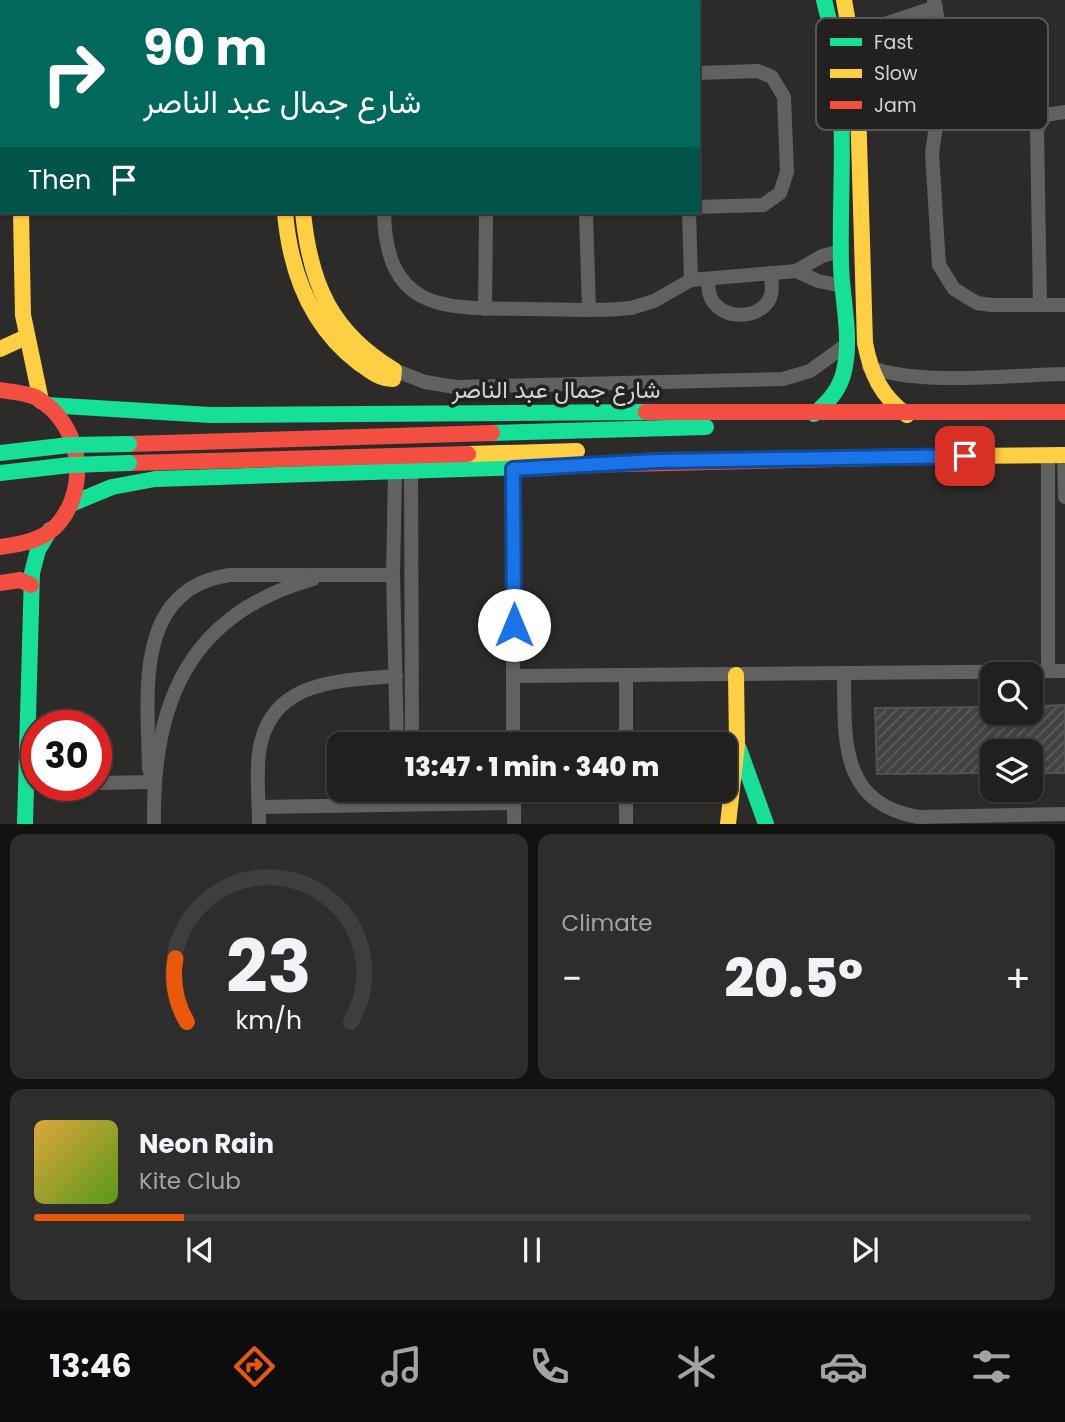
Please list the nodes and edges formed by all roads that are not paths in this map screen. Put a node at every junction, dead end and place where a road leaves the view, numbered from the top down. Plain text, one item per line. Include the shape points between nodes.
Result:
1 (824, 0) edge
2 (844, 0) edge
3 (935, 3) edge
4 (830, 18) edge
5 (848, 18) edge
6 (896, 18) edge
7 (700, 73) edge
8 (847, 130) edge
9 (853, 130) edge
10 (935, 130) edge
11 (1037, 130) edge
12 (700, 207) edge
13 (21, 214) edge
14 (285, 214) edge
15 (303, 214) edge
16 (383, 214) edge
17 (486, 214) edge
18 (586, 214) edge
19 (689, 214) edge
20 (841, 251) junction
21 (860, 251) junction
22 (796, 271) junction
23 (771, 273) junction
24 (708, 279) junction
25 (691, 280) junction
26 (842, 286) junction
27 (1065, 304) edge
28 (1040, 305) junction
29 (485, 309) junction
30 (589, 310) junction
31 (26, 337) junction
32 (864, 343) junction
33 (846, 345) junction
34 (0, 349) edge
35 (869, 367) junction
36 (394, 370) junction
37 (1065, 374) edge
38 (0, 390) edge
39 (44, 403) junction
40 (124, 412) junction
41 (1065, 412) edge
42 (760, 414) junction
43 (814, 414) junction
44 (907, 415) junction
45 (0, 453) edge
46 (1059, 455) edge
47 (656, 461) junction
48 (513, 469) junction
49 (403, 471) junction
50 (0, 473) edge
51 (128, 483) junction
52 (1065, 496) edge
53 (71, 504) junction
54 (50, 530) junction
55 (0, 547) edge
56 (335, 574) junction
57 (393, 575) junction
58 (0, 583) edge
59 (31, 585) junction
60 (1048, 671) junction
61 (1065, 671) edge
62 (844, 674) junction
63 (736, 675) junction
64 (396, 676) junction
65 (514, 676) junction
66 (626, 677) junction
67 (30, 710) edge
68 (397, 732) edge
69 (412, 732) edge
70 (513, 732) edge
71 (626, 732) edge
72 (737, 732) edge
73 (737, 744) edge
74 (154, 782) junction
75 (112, 783) edge
76 (28, 801) edge
77 (403, 802) edge
78 (514, 802) edge
79 (626, 802) edge
80 (730, 802) edge
81 (397, 805) joint
82 (259, 807) junction
83 (1065, 814) edge
84 (1010, 819) edge
85 (1027, 819) edge
86 (25, 824) edge
87 (154, 824) edge
88 (259, 824) edge
89 (514, 824) edge
90 (626, 824) edge
91 (728, 824) edge
92 (766, 824) edge

1 - 4 main road
2 - 5 main road
3 - 6 street
7 - 12 street via 758,71 772,77 784,97 787,172 780,193 763,205
8 - 20 main road
9 - 21 main road
10 - 28 street via 932,153 939,265 954,289 977,303
11 - 28 street
13 - 31 main road
14 - 36 main road via 293,271 323,327 348,355 373,373 389,381 395,377
15 - 36 main road via 310,267 328,310 354,340
16 - 29 street via 388,254 403,281 443,306
17 - 29 street
18 - 30 street
19 - 25 street
20 - 21 main road
20 - 22 street via 812,260
20 - 26 main road
21 - 32 main road
22 - 23 street
22 - 26 street
23 - 24 street
23 - 24 street via 771,295 757,311 747,314 736,315 717,306 710,298
24 - 25 street
25 - 30 street via 631,308
26 - 33 main road
27 - 28 street
29 - 30 street
31 - 34 main road
31 - 39 main road
32 - 33 main road via 856,350
32 - 35 main road
33 - 36 street via 810,371 771,380 455,387
33 - 43 main road via 839,386
35 - 37 street via 923,376
35 - 44 main road via 879,390
38 - 39 main road, شارع جمال عبد الناصر via 26,394
39 - 40 main road, شارع جمال عبد الناصر
39 - 53 main road via 68,428 77,450 79,474
40 - 42 main road, شارع جمال عبد الناصر
40 - 51 main road via 114,448
41 - 44 main road, شارع جمال عبد الناصر
42 - 43 main road, شارع جمال عبد الناصر
42 - 45 main road, bridge via 691,428 69,445
43 - 44 main road, شارع جمال عبد الناصر
46 - 47 main road
46 - 52 street
46 - 60 street
47 - 48 main road
47 - 50 main road, bridge via 582,450 70,465
48 - 49 main road
48 - 65 street
49 - 51 main road
49 - 57 street
49 - 69 street
51 - 53 main road
53 - 54 main road
54 - 55 main road via 21,545
54 - 59 main road via 34,561
56 - 57 street
56 - 74 street via 269,593 213,632 191,659 175,690
56 - 74 street via 217,576 193,586 173,602 159,628 149,663 149,769
57 - 64 street
58 - 59 main road via 20,580
59 - 67 main road
60 - 61 street
60 - 62 street
62 - 63 street
62 - 84 street via 846,750 858,779 871,795 897,812 918,817
63 - 66 street
63 - 72 main road
64 - 68 street
64 - 82 street via 322,683 288,700 271,719 261,743
65 - 66 street
65 - 70 street
66 - 71 street
73 - 92 main road
74 - 75 street
74 - 87 street
76 - 86 main road
77 - 81 street
78 - 89 street
79 - 90 street
80 - 91 main road
81 - 82 street
82 - 88 street
83 - 85 street
84 - 85 street

